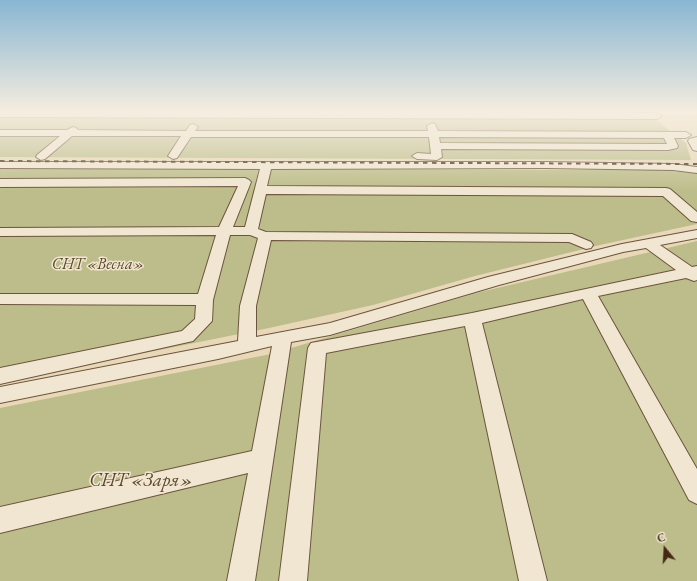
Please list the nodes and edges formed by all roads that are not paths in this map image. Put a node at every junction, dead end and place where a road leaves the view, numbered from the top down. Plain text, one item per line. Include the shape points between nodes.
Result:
1 (65, 138) edge
2 (185, 138) edge
3 (434, 138) edge
4 (671, 138) edge
5 (436, 151) junction
6 (0, 156) edge
7 (172, 156) junction
8 (41, 157) junction
9 (0, 165) edge
10 (266, 166) junction
11 (697, 170) edge
12 (0, 183) edge
13 (260, 190) junction
14 (696, 226) edge
15 (251, 231) junction
16 (0, 232) edge
17 (224, 232) junction
18 (265, 236) junction
19 (648, 243) junction
20 (586, 245) dead end
21 (695, 275) edge
22 (588, 292) junction
23 (0, 299) edge
24 (205, 300) junction
25 (472, 319) junction
26 (283, 336) junction
27 (247, 344) junction
28 (0, 376) edge
29 (0, 395) edge
30 (262, 459) junction
31 (697, 492) edge
32 (0, 520) edge
33 (241, 581) edge
34 (293, 581) edge
35 (533, 581) edge

1 - 8 street
2 - 7 street
3 - 5 street
4 - 5 street via 673,146 668,147
5 - 7 street
6 - 8 street
7 - 8 street
9 - 10 street
10 - 11 street via 546,165 673,167
10 - 13 street
12 - 17 street via 245,182
13 - 14 street via 666,192
13 - 15 street
14 - 19 street
15 - 17 street
15 - 18 street
16 - 17 street
17 - 24 street
18 - 20 street via 572,238
18 - 27 street via 248,306
19 - 21 street
19 - 26 street via 494,281 330,329
21 - 22 street
22 - 25 street
22 - 31 street
23 - 24 street
24 - 28 street via 203,321 187,336
25 - 34 street via 317,348
25 - 35 street
26 - 27 street
26 - 30 street
27 - 29 street
30 - 32 street
30 - 33 street

